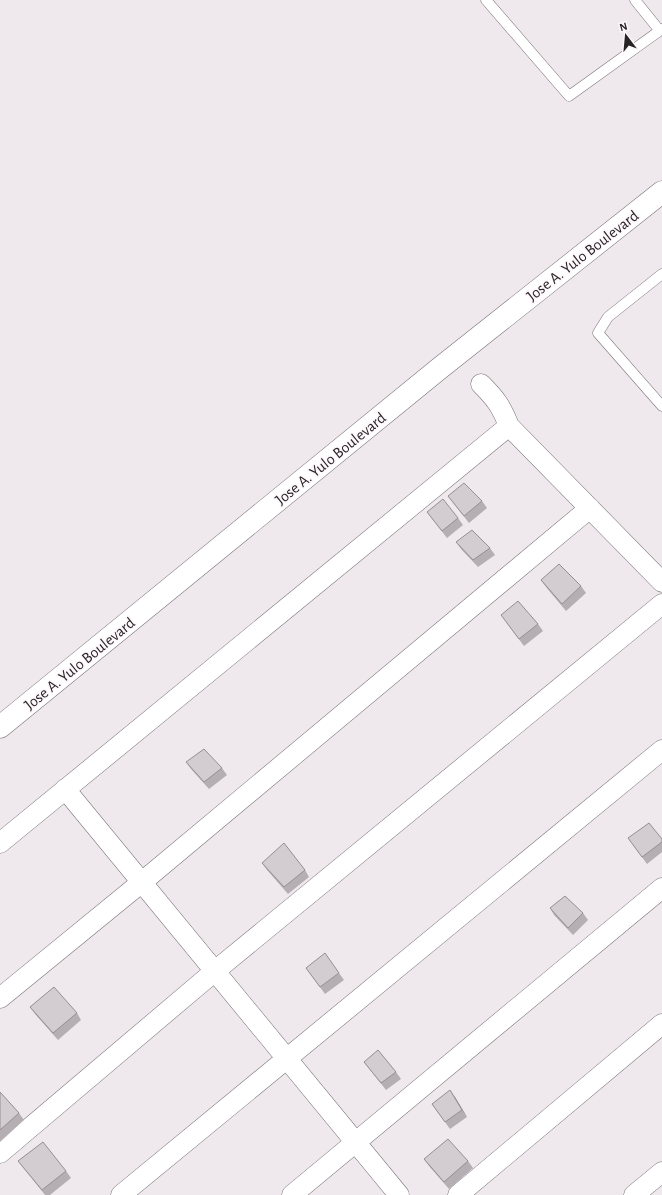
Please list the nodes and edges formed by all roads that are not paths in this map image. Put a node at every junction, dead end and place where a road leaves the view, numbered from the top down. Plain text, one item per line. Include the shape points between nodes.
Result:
1 (486, 0) edge
2 (635, 0) edge
3 (661, 30) edge
4 (662, 192) edge
5 (662, 274) edge
6 (480, 384) dead end
7 (662, 406) edge
8 (509, 426) junction
9 (590, 508) junction
10 (662, 582) edge
11 (662, 604) edge
12 (2, 722) edge
13 (662, 750) edge
14 (65, 790) junction
15 (0, 843) edge
16 (142, 882) junction
17 (662, 888) edge
18 (214, 971) junction
19 (0, 998) edge
20 (662, 1024) edge
21 (287, 1059) junction
22 (355, 1142) junction
23 (0, 1153) edge
24 (662, 1172) edge
25 (121, 1195) edge
26 (292, 1195) edge
27 (398, 1195) edge
28 (458, 1195) edge
29 (634, 1195) edge

1 - 3 lane via 569,96
2 - 3 lane
4 - 12 main road, Jose A. Yulo Boulevard
5 - 7 lane via 608,317 598,333
6 - 8 street via 494,397
8 - 9 street
8 - 14 street
9 - 10 street
9 - 16 street
11 - 18 street
13 - 21 street
14 - 15 street
14 - 16 street
16 - 18 street
16 - 19 street
17 - 22 street
18 - 21 street
18 - 23 street
20 - 28 street
21 - 22 street
21 - 25 street
22 - 26 street
22 - 27 street
24 - 29 street

